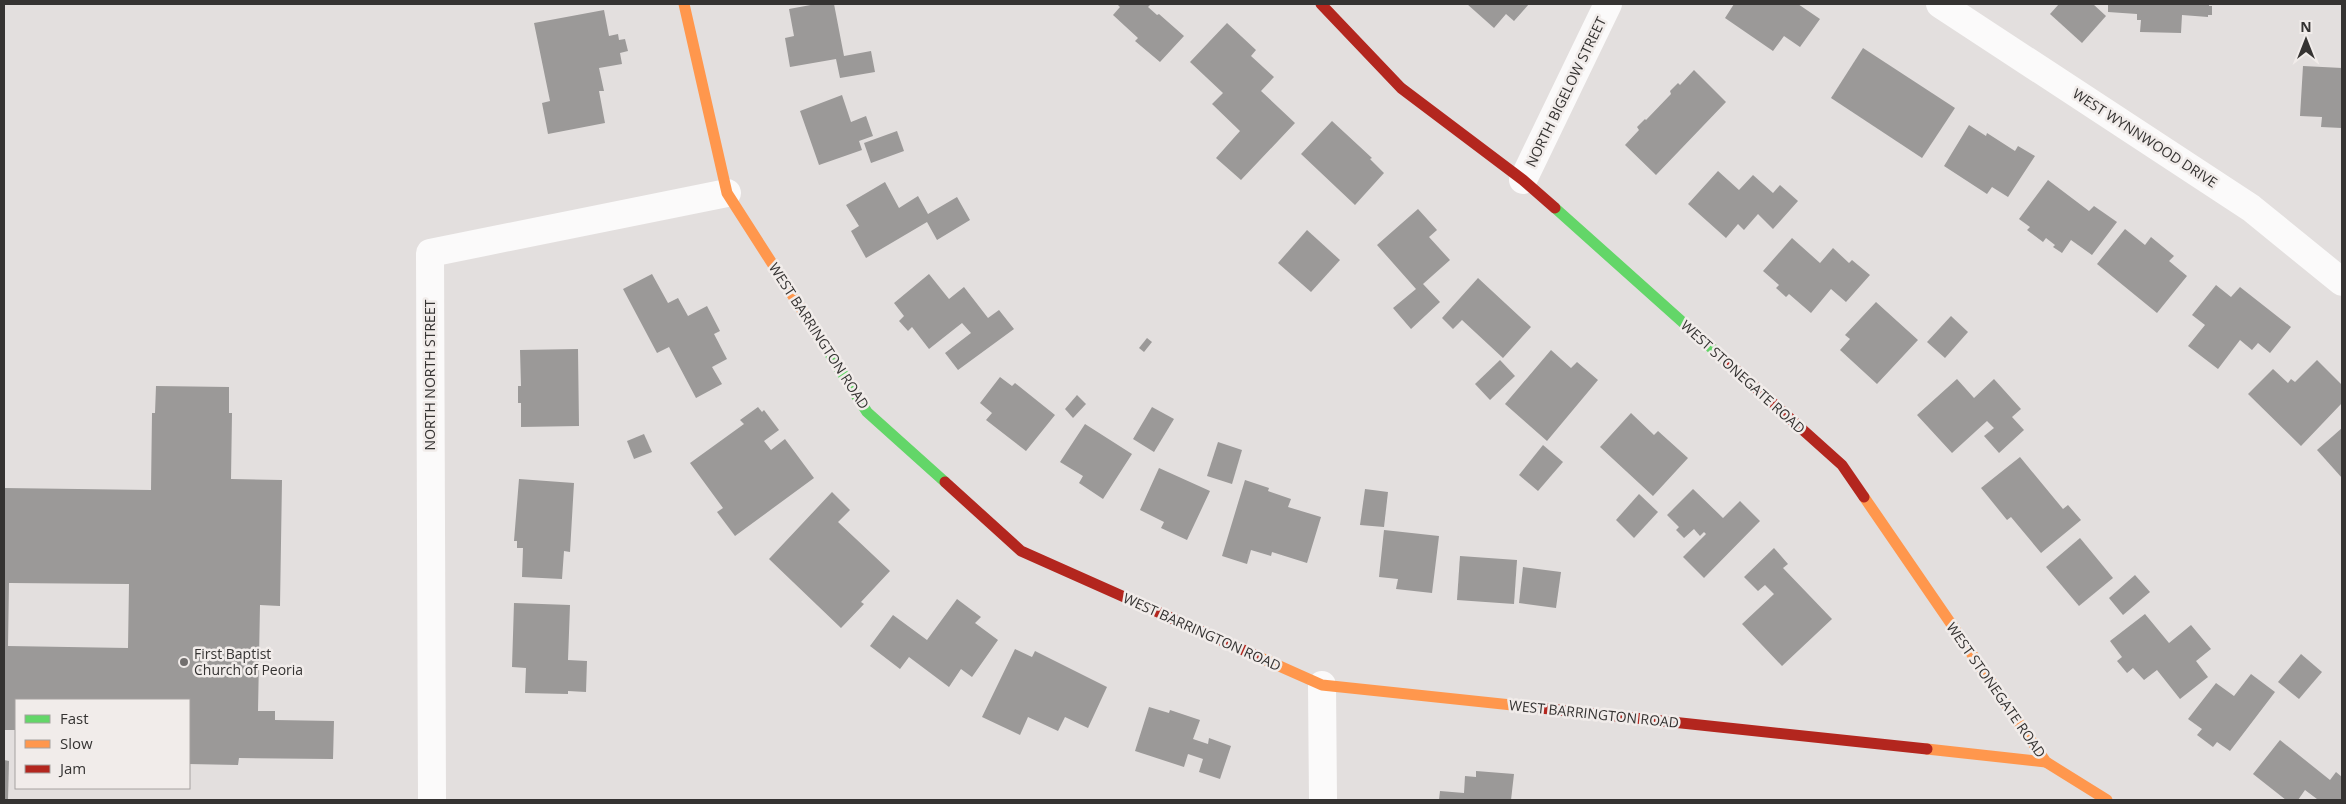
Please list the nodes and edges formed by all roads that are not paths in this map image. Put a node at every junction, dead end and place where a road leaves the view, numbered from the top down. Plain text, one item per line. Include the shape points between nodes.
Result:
1 (684, 4) edge
2 (1321, 4) edge
3 (1608, 4) edge
4 (1940, 4) edge
5 (1523, 180) junction
6 (727, 193) junction
7 (2342, 282) edge
8 (1322, 685) junction
9 (2046, 762) junction
10 (432, 800) edge
11 (1322, 800) edge
12 (2107, 800) edge

1 - 6 street, WEST BARRINGTON ROAD
2 - 5 street, WEST STONEGATE ROAD via 1401,88
3 - 5 street, NORTH BIGELOW STREET
4 - 7 street, WEST WYNNWOOD DRIVE via 2251,208
5 - 9 street, WEST STONEGATE ROAD via 1842,465
6 - 8 street, WEST BARRINGTON ROAD via 867,412 1021,551
6 - 10 street, NORTH NORTH STREET via 430,253
8 - 9 street, WEST BARRINGTON ROAD
8 - 11 street
9 - 12 street, WEST STONEGATE ROAD

